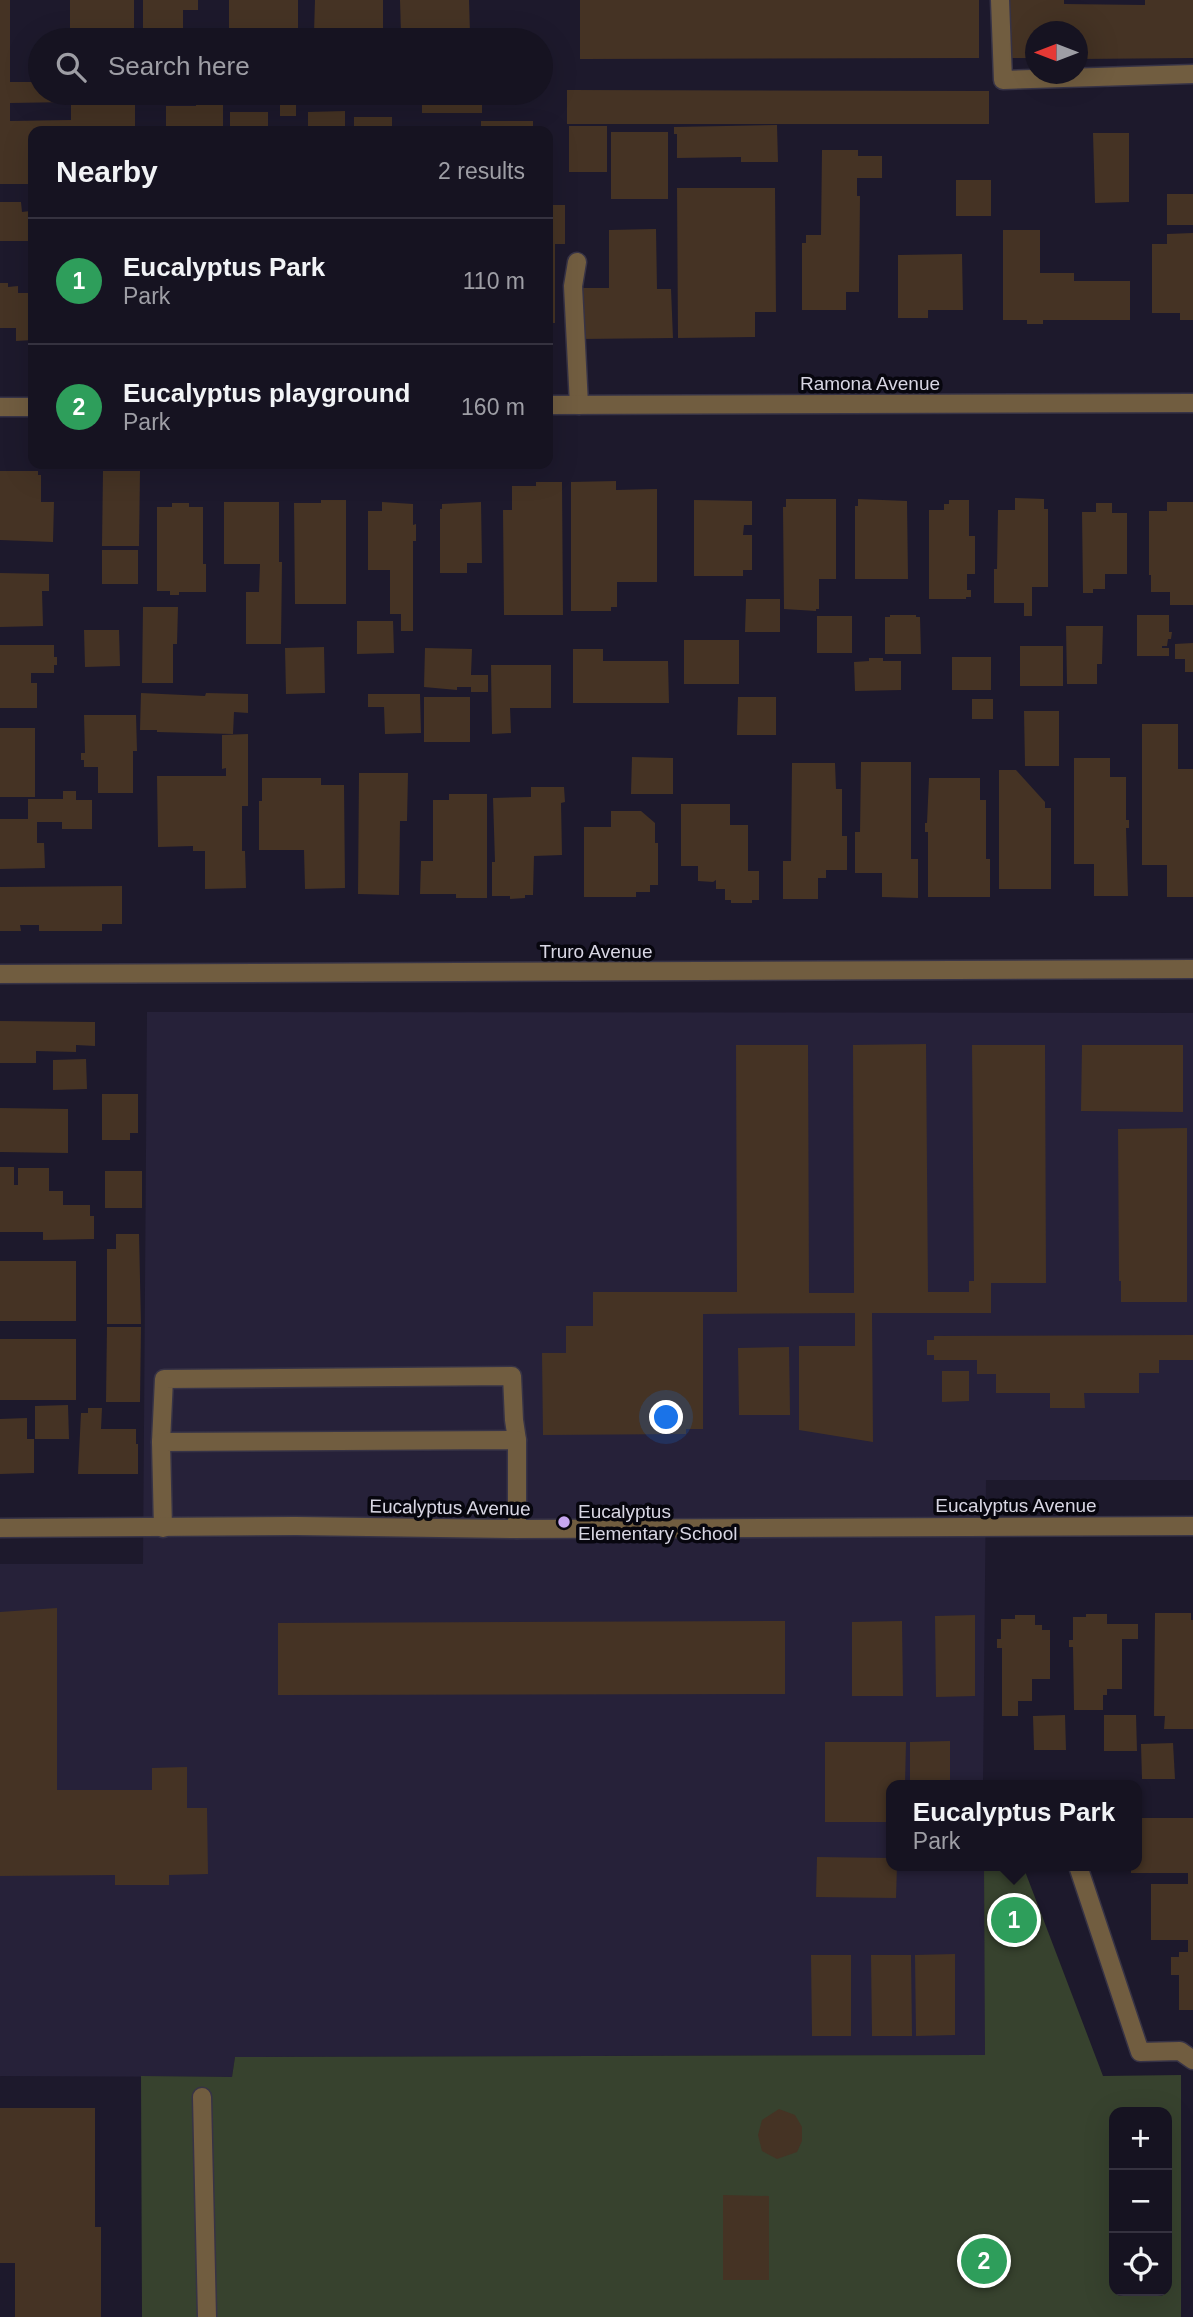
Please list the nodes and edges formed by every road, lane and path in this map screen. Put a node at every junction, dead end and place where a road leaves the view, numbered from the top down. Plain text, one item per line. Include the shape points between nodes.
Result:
1 (1000, 0) edge
2 (1193, 74) edge
3 (577, 262) dead end
4 (1193, 403) edge
5 (553, 405) edge
6 (579, 405) junction
7 (0, 407) edge
8 (28, 407) edge
9 (1193, 969) edge
10 (0, 974) edge
11 (517, 1440) junction
12 (161, 1442) junction
13 (1193, 1526) edge
14 (0, 1528) edge
15 (163, 1528) junction
16 (517, 1529) junction
17 (1080, 1871) edge
18 (1193, 2060) edge
19 (202, 2096) dead end
20 (207, 2317) edge

1 - 2 street via 1003,80
3 - 6 street via 573,286
4 - 6 street, Ramona Avenue
5 - 6 street, Ramona Avenue
7 - 8 street
9 - 10 street, Truro Avenue
11 - 12 street
11 - 12 street via 512,1376 164,1379
11 - 16 street
12 - 15 street
13 - 16 street, Eucalyptus Avenue
14 - 15 street, Eucalyptus Avenue
15 - 16 street, Eucalyptus Avenue
17 - 18 street via 1140,2052 1180,2050
19 - 20 street

